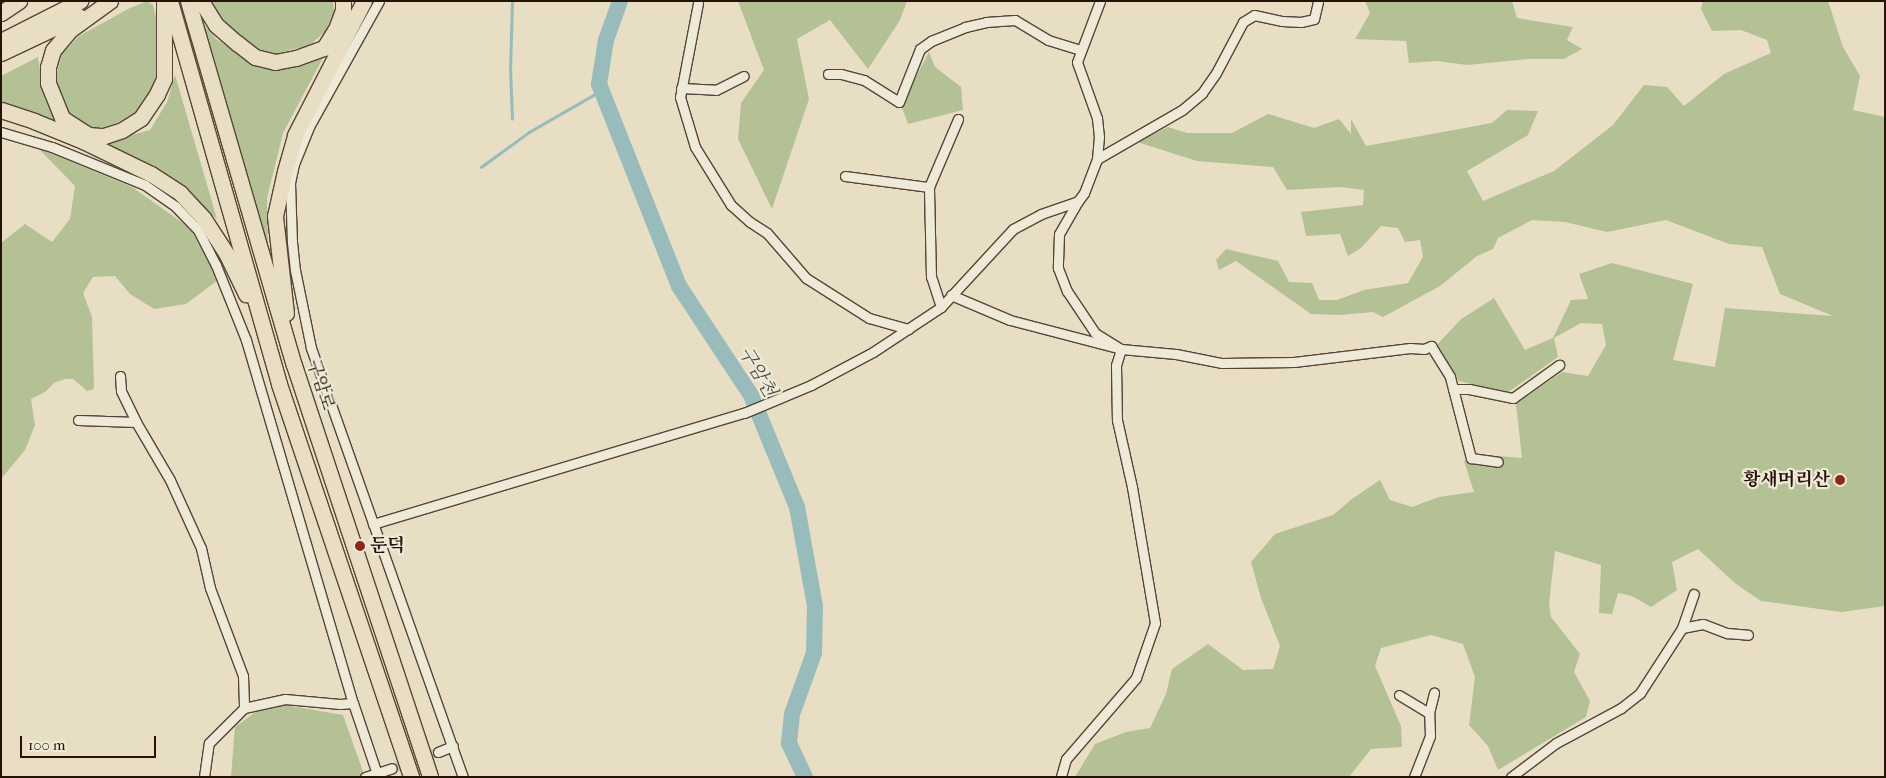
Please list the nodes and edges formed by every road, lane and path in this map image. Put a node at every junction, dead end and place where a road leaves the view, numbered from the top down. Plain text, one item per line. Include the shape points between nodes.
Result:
1 (18, 1) edge
2 (80, 1) edge
3 (110, 1) edge
4 (164, 1) edge
5 (170, 1) edge
6 (188, 1) edge
7 (201, 1) edge
8 (343, 1) edge
9 (364, 1) edge
10 (379, 1) edge
11 (1100, 1) edge
12 (1318, 1) edge
13 (698, 3) dead end
14 (1, 13) edge
15 (1, 41) edge
16 (1080, 50) junction
17 (1, 53) edge
18 (828, 74) dead end
19 (744, 76) dead end
20 (681, 88) junction
21 (1, 110) edge
22 (958, 119) dead end
23 (1, 132) edge
24 (1097, 159) junction
25 (845, 176) dead end
26 (929, 187) junction
27 (1078, 201) junction
28 (951, 295) junction
29 (941, 307) junction
30 (908, 329) junction
31 (1122, 349) junction
32 (1559, 365) dead end
33 (120, 376) dead end
34 (297, 376) junction
35 (279, 384) junction
36 (1453, 389) junction
37 (78, 420) dead end
38 (136, 422) junction
39 (1498, 462) dead end
40 (373, 524) junction
41 (1694, 594) dead end
42 (1682, 628) junction
43 (1748, 635) dead end
44 (1434, 693) dead end
45 (1399, 695) dead end
46 (353, 703) junction
47 (244, 708) junction
48 (1429, 713) junction
49 (453, 746) junction
50 (438, 752) tunnel mouth
51 (392, 768) tunnel mouth
52 (377, 774) edge
53 (204, 777) edge
54 (365, 777) edge
55 (411, 777) edge
56 (430, 777) edge
57 (463, 777) edge
58 (1061, 777) edge
59 (1414, 777) edge
60 (1511, 777) edge

1 - 14 highway
2 - 15 highway
3 - 4 highway via 70,30 53,50 48,67 48,83 62,118 88,135 104,136 122,130 142,118 157,94 164,79
3 - 17 highway
5 - 35 highway
6 - 34 highway, 구암로
7 - 8 highway via 216,25 237,43 255,57 276,62 324,48 336,29
9 - 34 highway via 295,135 275,216
10 - 40 street via 309,127 290,183 295,270 311,348
11 - 16 street
12 - 24 street via 1314,19 1282,21 1254,15 1242,22 1216,73 1202,92 1182,110
13 - 20 street
16 - 18 street via 1048,40 1015,20 986,22 957,30 920,49 899,102 864,80
16 - 24 street via 1079,66 1097,118
19 - 20 street via 716,90
20 - 30 street via 680,97 694,147 731,205 768,233 806,278 869,318
21 - 35 highway via 83,141 151,174 180,193 204,219 226,253 245,292
22 - 26 street
23 - 46 street via 52,147 145,185 176,207 198,230 216,264 246,340
24 - 27 street
25 - 26 street
26 - 29 street via 930,277
27 - 28 street via 1041,214 1013,229
27 - 31 street via 1059,234 1058,268 1067,291 1095,333
28 - 29 street
28 - 31 street via 1010,320
29 - 30 street
30 - 40 street via 811,385 744,413
31 - 36 street via 1176,354 1210,362 1267,364 1431,346 1450,377
31 - 58 street via 1116,365 1117,420 1155,623 1136,678 1066,759
32 - 36 street via 1513,398
33 - 38 street via 121,391
34 - 56 highway, 구암로
35 - 55 highway
36 - 39 street via 1471,458
37 - 38 street
38 - 47 street via 170,480 201,548 210,588 243,676
40 - 49 street
41 - 42 street
42 - 43 street via 1703,624
42 - 60 street via 1640,693 1621,708 1556,743
44 - 48 street
45 - 48 street
46 - 47 street via 285,700
46 - 52 street
47 - 53 street via 209,743
48 - 59 street via 1430,736
49 - 50 street
49 - 57 street
51 - 52 street
52 - 54 street

